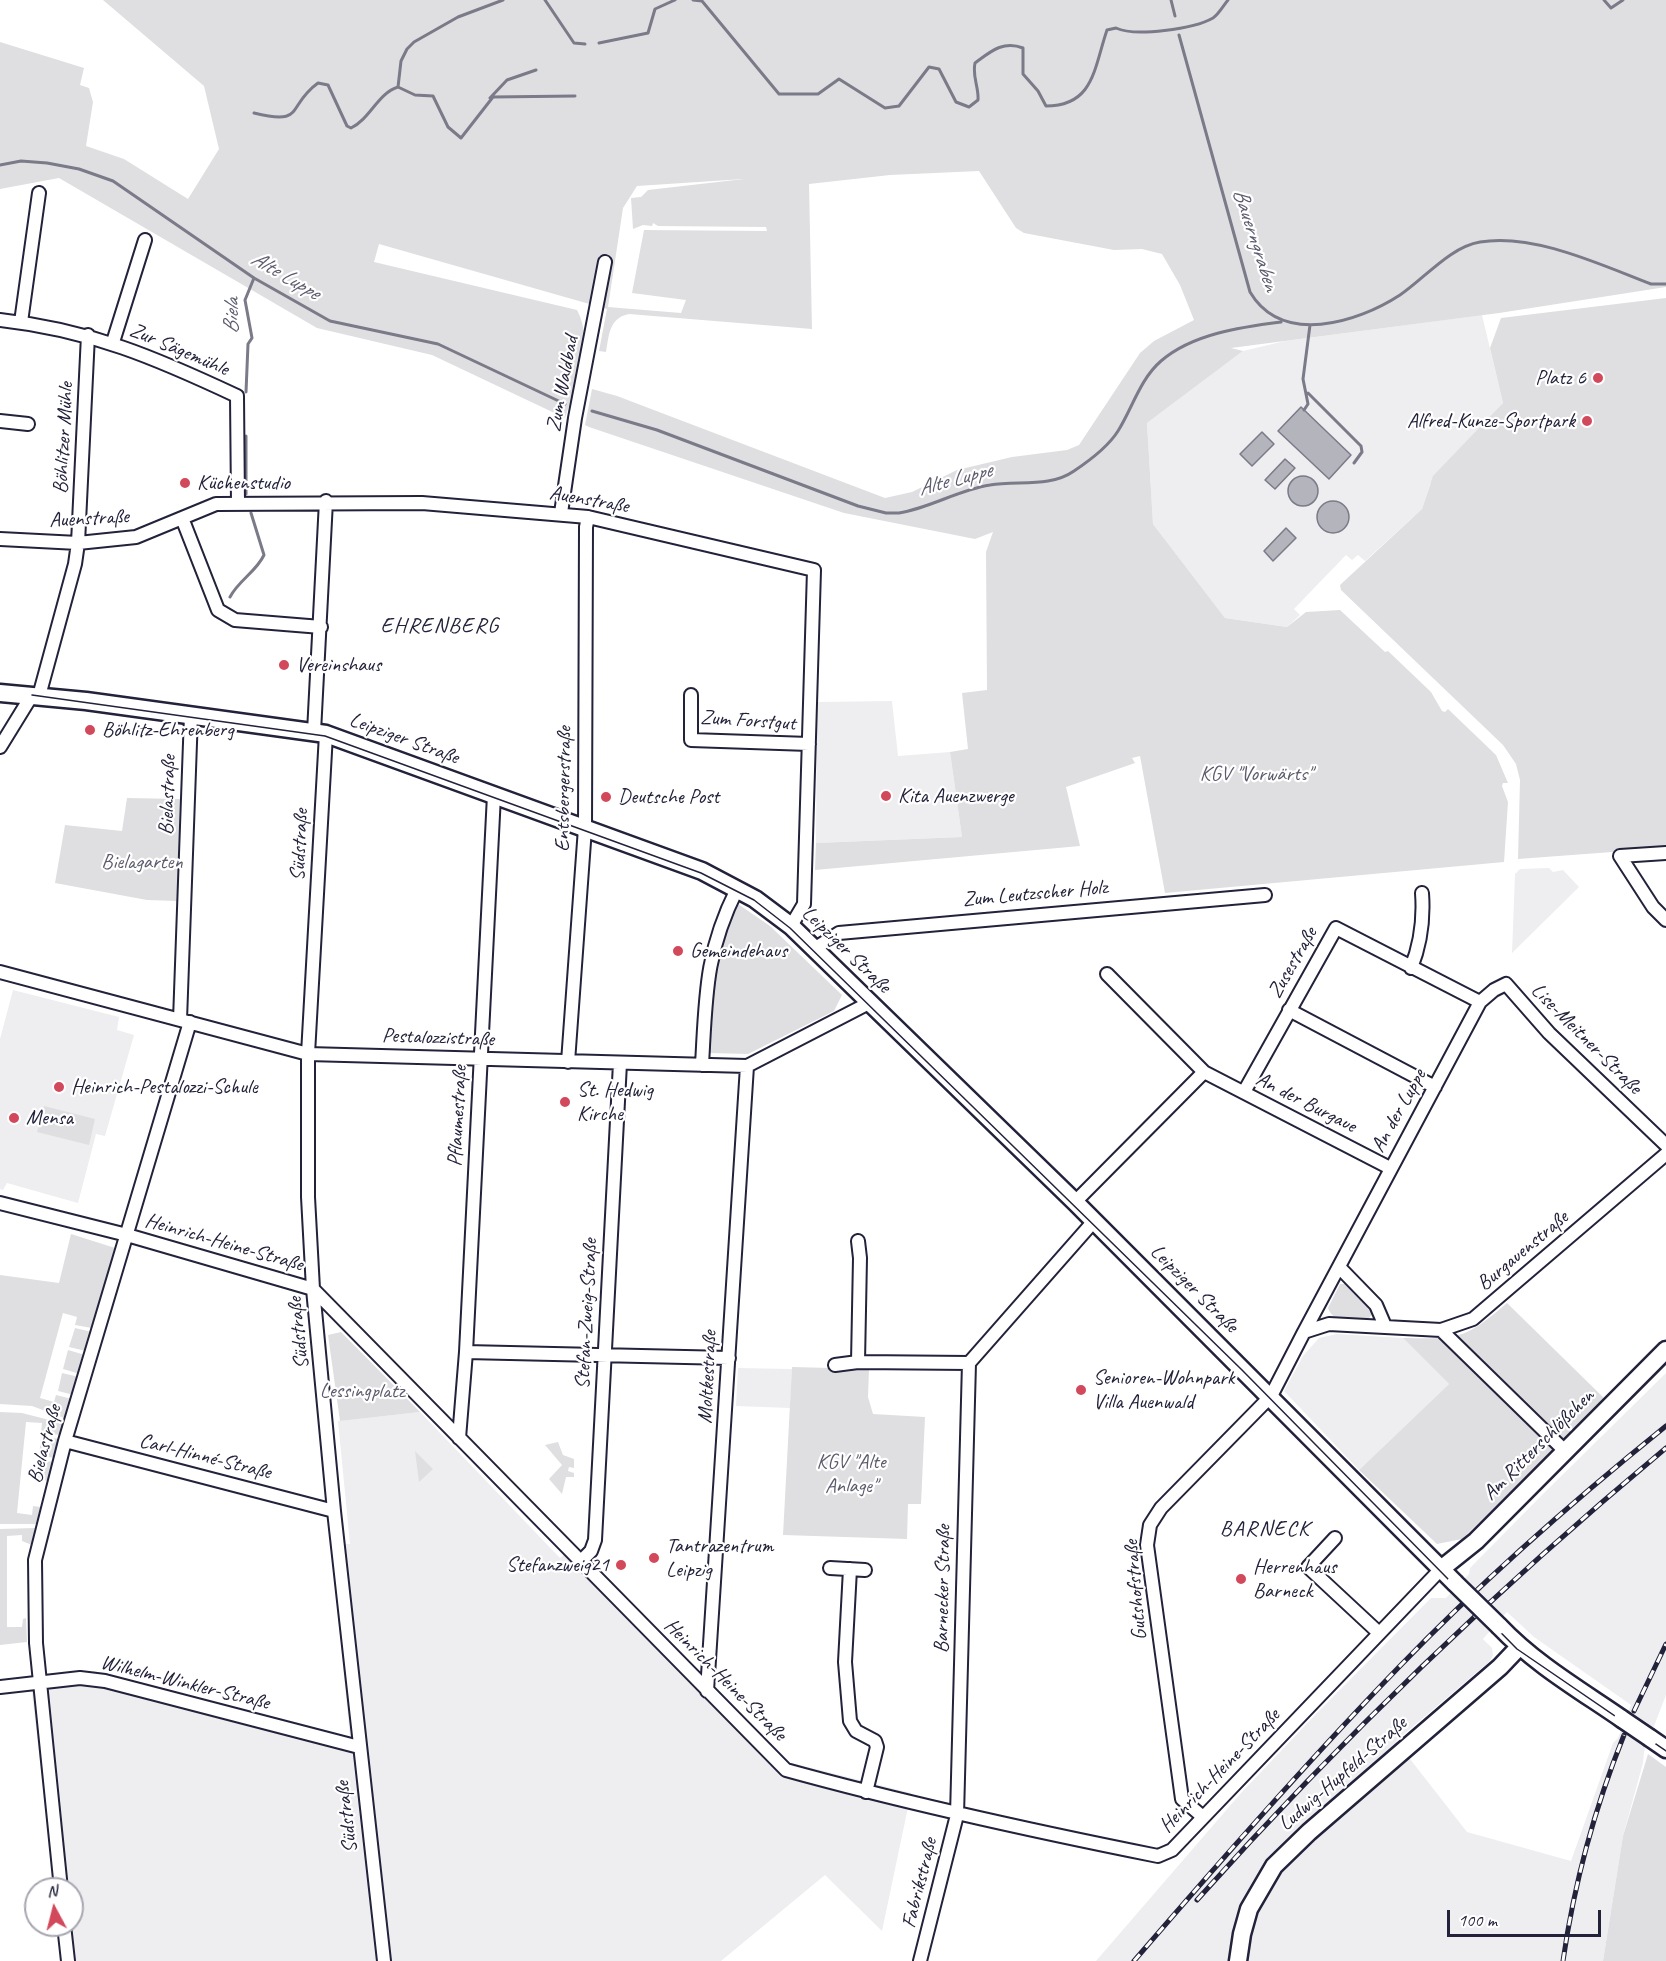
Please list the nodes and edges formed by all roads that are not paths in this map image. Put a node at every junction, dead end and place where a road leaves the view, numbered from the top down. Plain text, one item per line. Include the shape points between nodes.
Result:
1 (39, 193) dead end
2 (145, 240) dead end
3 (605, 262) dead end
4 (0, 320) edge
5 (21, 322) junction
6 (88, 335) junction
7 (112, 342) junction
8 (0, 421) edge
9 (28, 424) dead end
10 (326, 501) junction
11 (238, 504) junction
12 (561, 513) junction
13 (588, 517) junction
14 (182, 518) junction
15 (0, 539) edge
16 (78, 543) junction
17 (321, 627) junction
18 (0, 693) edge
19 (691, 695) dead end
20 (36, 696) junction
21 (191, 715) junction
22 (320, 733) junction
23 (809, 744) junction
24 (0, 747) edge
25 (494, 795) junction
26 (585, 828) junction
27 (1666, 853) edge
28 (738, 889) junction
29 (1422, 892) dead end
30 (1265, 895) dead end
31 (1666, 920) edge
32 (791, 926) junction
33 (814, 949) junction
34 (1411, 968) junction
35 (0, 972) edge
36 (1107, 974) dead end
37 (1506, 984) joint
38 (1480, 1002) junction
39 (869, 1003) junction
40 (1289, 1010) junction
41 (185, 1021) junction
42 (308, 1054) junction
43 (481, 1059) junction
44 (568, 1062) junction
45 (620, 1063) junction
46 (702, 1065) junction
47 (747, 1066) junction
48 (1204, 1072) junction
49 (1435, 1087) junction
50 (1244, 1092) junction
51 (1666, 1145) edge
52 (1666, 1154) edge
53 (1390, 1168) junction
54 (1075, 1202) junction
55 (0, 1203) edge
56 (1094, 1221) junction
57 (127, 1235) junction
58 (858, 1241) dead end
59 (1339, 1267) junction
60 (313, 1289) junction
61 (1385, 1326) junction
62 (1441, 1330) junction
63 (1304, 1332) junction
64 (1666, 1350) edge
65 (466, 1352) junction
66 (604, 1355) junction
67 (729, 1358) junction
68 (858, 1362) junction
69 (969, 1363) junction
70 (835, 1365) dead end
71 (1271, 1396) junction
72 (459, 1438) junction
73 (65, 1442) junction
74 (1565, 1451) junction
75 (334, 1511) junction
76 (1335, 1538) dead end
77 (580, 1562) junction
78 (830, 1568) dead end
79 (850, 1569) junction
80 (1441, 1569) junction
81 (865, 1570) dead end
82 (1379, 1633) junction
83 (1519, 1647) junction
84 (41, 1683) junction
85 (0, 1687) edge
86 (707, 1691) junction
87 (359, 1747) junction
88 (1666, 1749) edge
89 (866, 1792) junction
90 (957, 1815) junction
91 (1203, 1817) junction
92 (59, 1877) edge
93 (65, 1937) edge
94 (68, 1961) edge
95 (384, 1961) edge
96 (920, 1961) edge
97 (1238, 1961) edge

1 - 5 street
2 - 7 street
3 - 12 street, Zum Waldbad
4 - 5 street, Zur Sägemühle
5 - 6 street, Zur Sägemühle
6 - 7 street, Zur Sägemühle
6 - 16 street, Böhlitzer Mühle
7 - 11 street, Zur Sägemühle via 237,396
8 - 9 street
10 - 11 street, Auenstraße
10 - 12 street, Auenstraße via 422,502
10 - 17 street, Südstraße
11 - 14 street, Auenstraße via 216,504
12 - 13 street, Auenstraße
13 - 23 street, Auenstraße via 814,570
13 - 26 street, Entsbergerstraße
14 - 16 street, Auenstraße via 136,537
14 - 17 street via 218,610 235,620
15 - 16 street, Auenstraße
16 - 20 street, Böhlitzer Mühle
17 - 22 street, Südstraße
18 - 20 street, Leipziger Straße
19 - 23 street, Zum Forstgut via 691,740
20 - 21 street, Leipziger Straße
20 - 24 street, Böhlitzer Mühle
21 - 22 street, Leipziger Straße
21 - 41 street, Bielastraße
22 - 25 street, Leipziger Straße
22 - 42 street, Südstraße
23 - 32 street, Auenstraße via 804,904
25 - 26 street, Leipziger Straße
25 - 43 street, Pflaumestraße
26 - 28 street, Leipziger Straße via 702,871
26 - 44 street, Entsbergerstraße
27 - 31 street via 1620,856
28 - 32 street, Leipziger Straße
28 - 46 street via 722,921 709,962
29 - 34 street via 1423,925
30 - 33 street, Zum Leutzscher Holz via 839,933
32 - 33 street, Leipziger Straße
33 - 39 street, Leipziger Straße
34 - 38 street, Zusestraße
34 - 40 street, Zusestraße via 1336,928
35 - 41 street, Pestalozzistraße
36 - 48 street, An der Burgaue
37 - 38 street, An der Luppe
37 - 51 street, Lise-Meitner-Straße via 1549,1034
38 - 49 street, An der Luppe
39 - 47 street, Pestalozzistraße
39 - 54 street, Leipziger Straße
40 - 49 street
40 - 50 street, Zusestraße
41 - 42 street, Pestalozzistraße
41 - 57 street, Bielastraße
42 - 43 street, Pestalozzistraße
42 - 60 street, Südstraße via 308,1197
43 - 44 street, Pestalozzistraße
43 - 65 street, Pflaumestraße
44 - 45 street, Pestalozzistraße
45 - 46 street, Pestalozzistraße
45 - 66 street, Stefan-Zweig-Straße
46 - 47 street, Pestalozzistraße
47 - 67 street, Moltkestraße
48 - 50 street, An der Burgaue
48 - 54 street
49 - 53 street, An der Luppe
50 - 53 street, An der Burgaue
52 - 62 street, Burgauenstraße via 1473,1319
53 - 59 street, An der Luppe
54 - 56 street, Leipziger Straße
55 - 57 street, Heinrich-Heine-Straße
56 - 69 street
56 - 71 street, Leipziger Straße
57 - 60 street, Heinrich-Heine-Straße
57 - 73 street, Bielastraße
58 - 68 street
59 - 61 street via 1376,1305
59 - 63 street
60 - 72 street, Heinrich-Heine-Straße
60 - 75 street, Südstraße
61 - 62 street, Burgauenstraße
61 - 63 street, Burgauenstraße via 1329,1324
62 - 74 street
63 - 71 street
64 - 74 street, Am Ritterschlößchen
65 - 66 street
65 - 72 street, Pflaumestraße
66 - 67 street
66 - 77 street, Stefan-Zweig-Straße via 595,1540
67 - 86 street, Moltkestraße
68 - 69 street
68 - 70 street
69 - 90 street, Barnecker Straße
71 - 80 street, Leipziger Straße
71 - 91 street, Gutshofstraße via 1161,1508 1150,1525 1147,1545 1182,1799
72 - 77 street, Heinrich-Heine-Straße
73 - 75 street, Carl-Hinné-Straße
73 - 84 street, Bielastraße via 35,1560 35,1623
74 - 80 street, Am Ritterschlößchen via 1476,1541
75 - 87 street, Südstraße
76 - 82 street via 1308,1567
77 - 86 street, Heinrich-Heine-Straße
78 - 79 street
79 - 81 street
79 - 89 street via 845,1662 850,1721 856,1731 875,1741 877,1748
80 - 82 street, Heinrich-Heine-Straße
80 - 83 street, Leipziger Straße, bridge
82 - 91 street, Heinrich-Heine-Straße
83 - 88 street, Leipziger Straße, bridge
83 - 97 street, Ludwig-Hupfeld-Straße via 1274,1866 1249,1909
84 - 85 street, Wilhelm-Winkler-Straße
84 - 87 street, Wilhelm-Winkler-Straße via 80,1678 105,1681
84 - 92 street, Bielastraße
86 - 89 street, Heinrich-Heine-Straße via 786,1770
87 - 95 street, Südstraße
89 - 90 street, Heinrich-Heine-Straße
90 - 91 street, Heinrich-Heine-Straße via 1158,1856 1172,1850
90 - 96 street, Fabrikstraße
93 - 94 street

